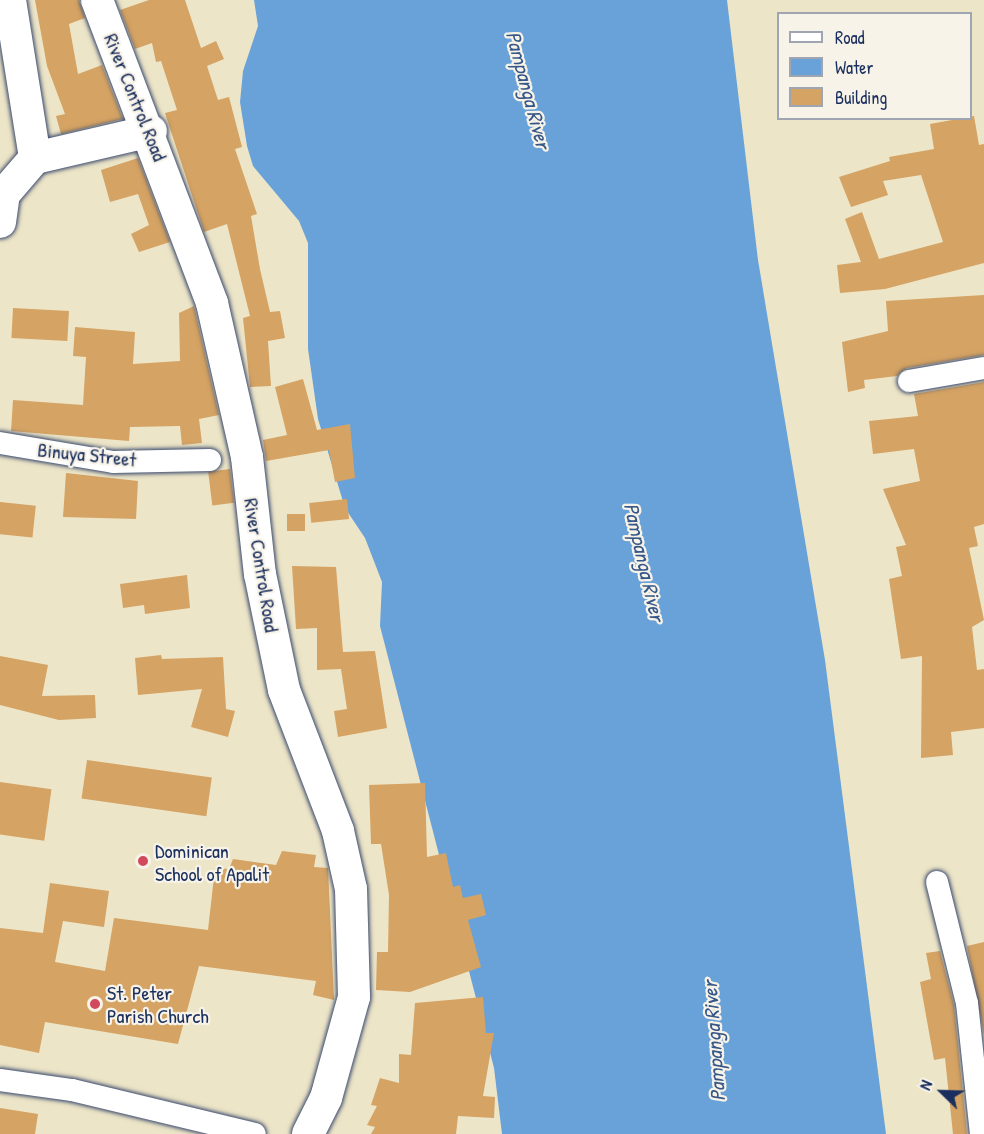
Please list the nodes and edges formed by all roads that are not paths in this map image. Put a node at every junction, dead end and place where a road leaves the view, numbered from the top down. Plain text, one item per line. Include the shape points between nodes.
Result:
1 (10, 0) edge
2 (98, 0) edge
3 (151, 131) junction
4 (35, 158) junction
5 (2, 204) edge
6 (984, 368) edge
7 (909, 381) dead end
8 (0, 443) edge
9 (210, 460) dead end
10 (937, 882) dead end
11 (0, 1080) edge
12 (255, 1134) edge
13 (308, 1134) edge
14 (981, 1134) edge

1 - 4 street
2 - 3 street, River Control Road
3 - 4 street
3 - 13 street, River Control Road via 212,303 247,457 260,574 284,690 338,831 351,889 354,997 326,1098
4 - 5 street
6 - 7 street
8 - 9 street, Binuya Street via 113,462
10 - 14 street via 967,1003
11 - 12 street via 96,1095

